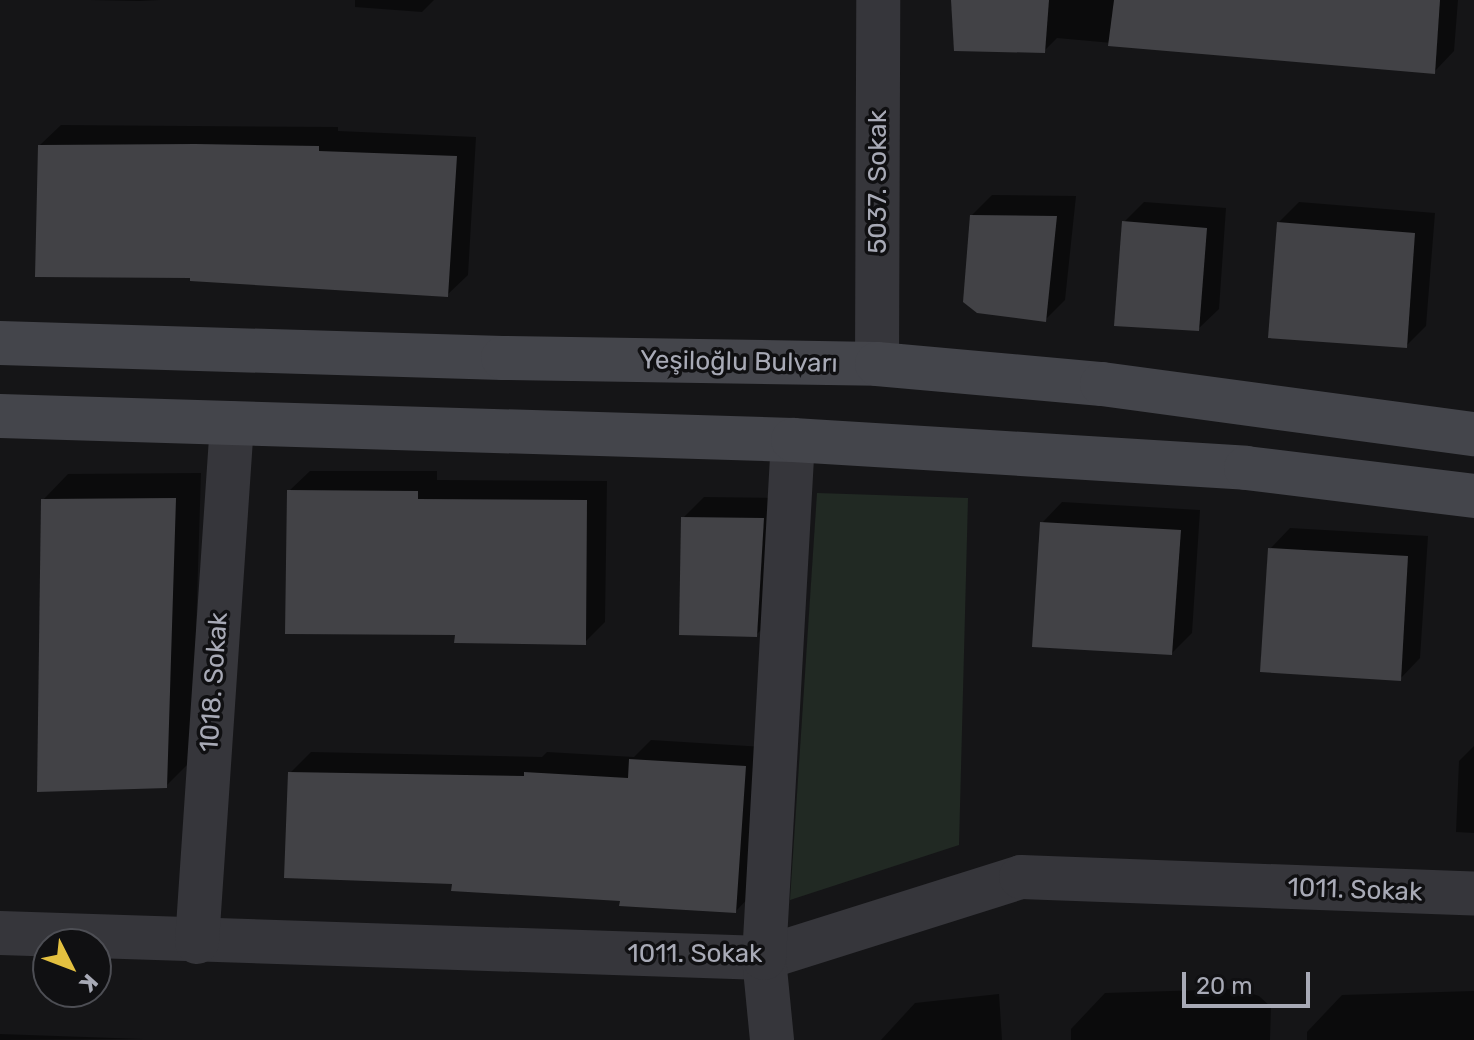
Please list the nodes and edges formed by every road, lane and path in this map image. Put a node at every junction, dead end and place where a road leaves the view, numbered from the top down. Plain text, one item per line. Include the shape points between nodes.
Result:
1 (878, 0) edge
2 (0, 343) edge
3 (877, 364) junction
4 (0, 416) edge
5 (232, 423) junction
6 (1474, 434) edge
7 (793, 440) junction
8 (1474, 496) edge
9 (1474, 894) edge
10 (0, 933) edge
11 (197, 942) junction
12 (764, 958) junction
13 (772, 1040) edge

1 - 3 street, 5037. Sokak
2 - 3 main road, Yeşiloğlu Bulvarı
3 - 6 main road, Yeşiloğlu Bulvarı via 1102,384
4 - 5 main road
5 - 7 main road
5 - 11 street, 1018. Sokak
7 - 8 main road via 1246,468
7 - 12 street
9 - 12 street, 1011. Sokak via 1021,877
10 - 11 street, 1011. Sokak
11 - 12 street, 1011. Sokak
12 - 13 street

